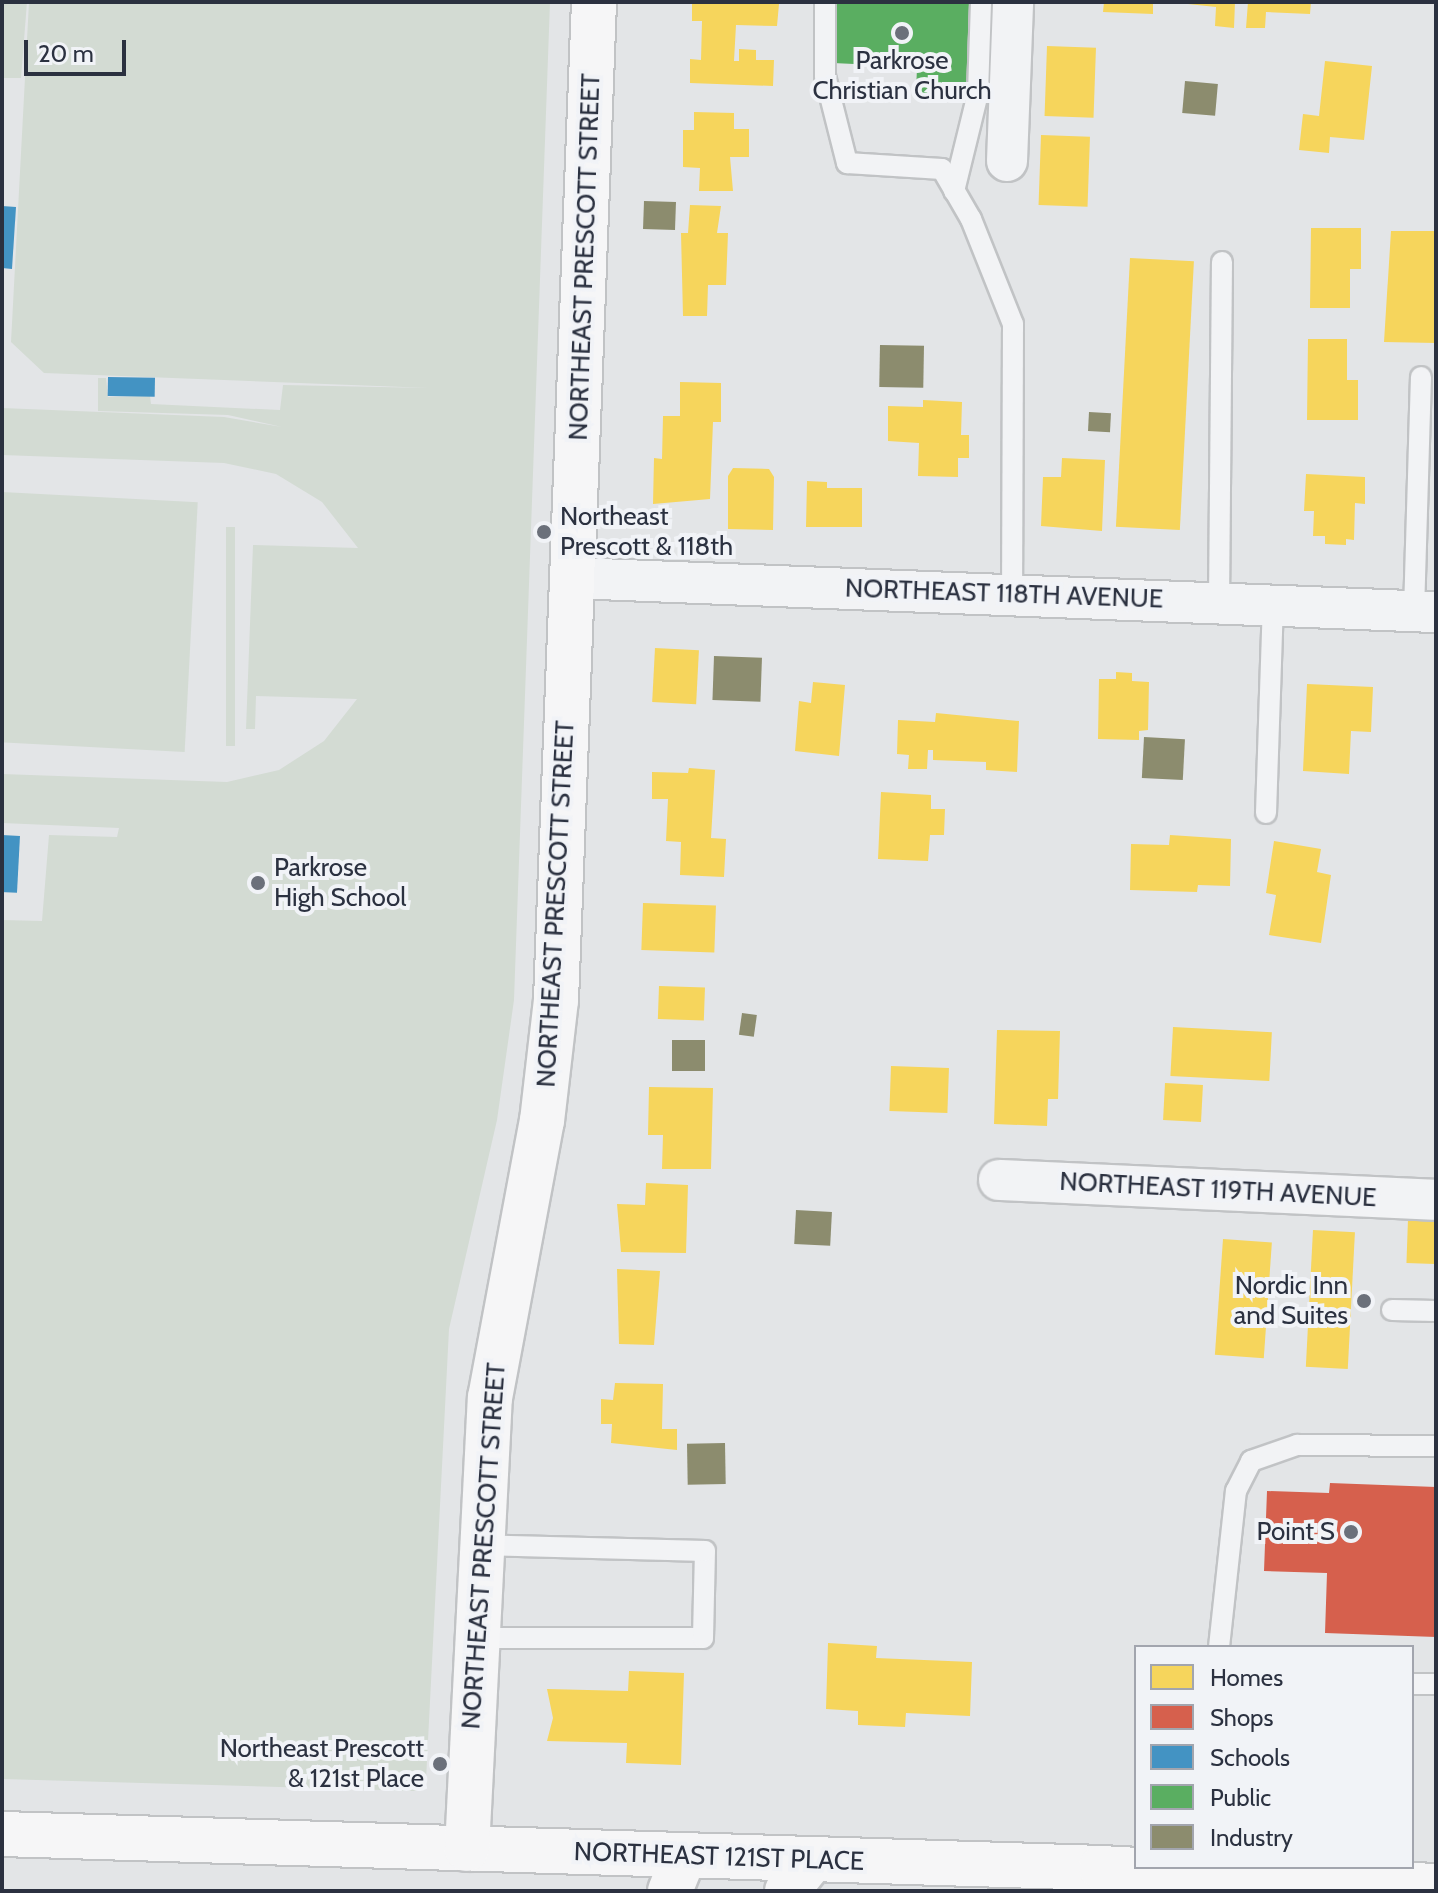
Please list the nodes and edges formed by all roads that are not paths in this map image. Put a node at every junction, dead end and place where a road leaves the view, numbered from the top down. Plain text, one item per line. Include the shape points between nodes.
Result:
1 (594, 2) edge
2 (825, 2) edge
3 (981, 2) edge
4 (1013, 2) edge
5 (1007, 161) dead end
6 (954, 191) junction
7 (1222, 262) dead end
8 (1421, 377) dead end
9 (573, 578) junction
10 (1012, 592) junction
11 (1219, 604) junction
12 (1273, 606) junction
13 (1425, 612) edge
14 (1266, 813) dead end
15 (999, 1180) dead end
16 (1436, 1200) edge
17 (1392, 1310) dead end
18 (1436, 1311) edge
19 (1436, 1446) edge
20 (481, 1545) junction
21 (476, 1638) junction
22 (1219, 1645) edge
23 (1414, 1684) edge
24 (1436, 1684) edge
25 (2, 1834) edge
26 (467, 1849) junction
27 (1195, 1870) edge
28 (677, 1874) edge
29 (799, 1876) edge
30 (1436, 1886) edge

1 - 9 street, NORTHEAST PRESCOTT STREET
2 - 6 lane via 825,76 847,163 942,169
3 - 6 lane via 978,93
4 - 5 street
6 - 10 lane via 1013,324
7 - 11 lane
8 - 13 lane
9 - 10 street, NORTHEAST 118TH AVENUE
9 - 20 street, NORTHEAST PRESCOTT STREET via 551,1061 495,1366
10 - 11 street, NORTHEAST 118TH AVENUE
11 - 12 street, NORTHEAST 118TH AVENUE
12 - 13 street, NORTHEAST 118TH AVENUE
12 - 14 lane
15 - 16 street, NORTHEAST 119TH AVENUE
17 - 18 lane
19 - 22 lane via 1297,1445 1251,1461 1236,1491
20 - 21 street, NORTHEAST PRESCOTT STREET
20 - 21 lane via 705,1551 703,1638
21 - 26 street, NORTHEAST PRESCOTT STREET
23 - 24 lane
25 - 26 street, NORTHEAST 121ST PLACE
26 - 28 street, NORTHEAST 121ST PLACE
27 - 29 street, NORTHEAST 121ST PLACE
27 - 30 street, NORTHEAST 121ST PLACE
28 - 29 street, NORTHEAST 121ST PLACE

